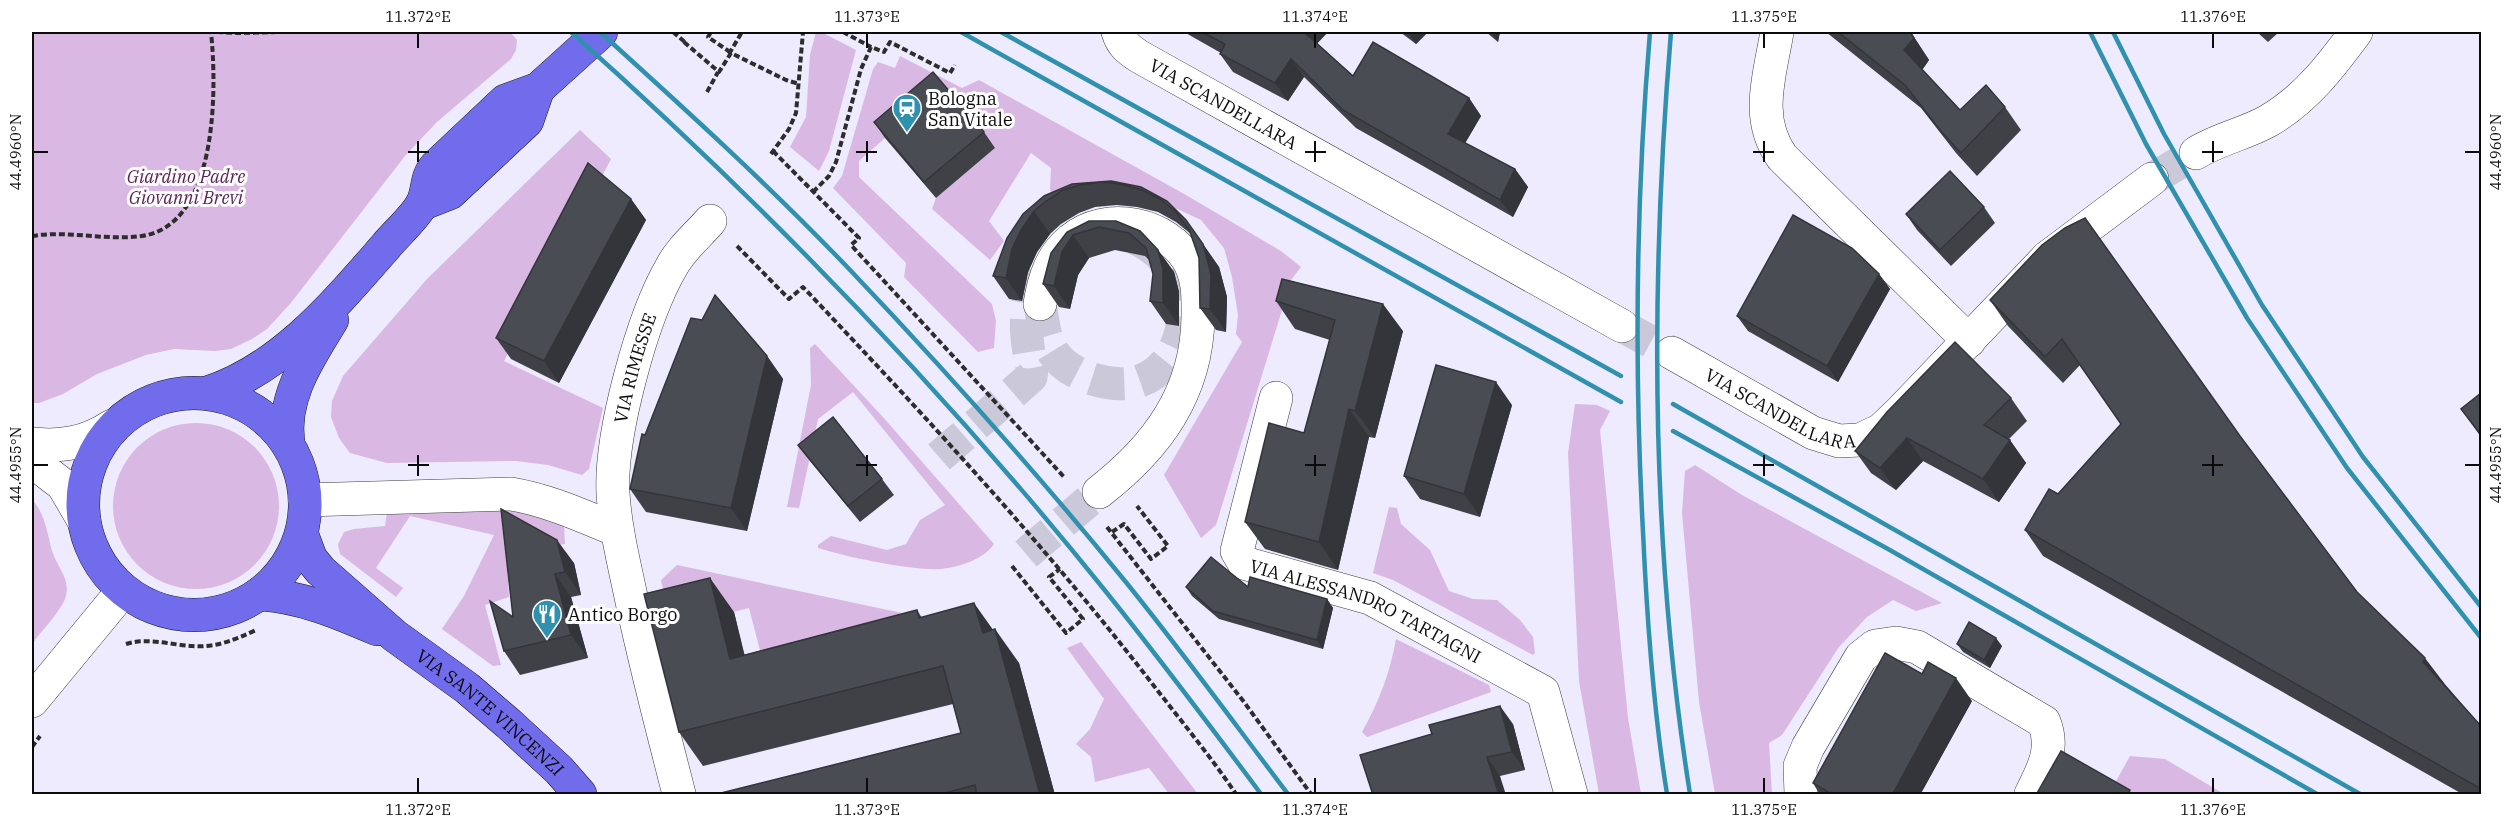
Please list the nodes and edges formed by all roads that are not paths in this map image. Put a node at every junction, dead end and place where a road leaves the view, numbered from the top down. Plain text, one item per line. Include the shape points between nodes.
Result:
1 (601, 32) edge
2 (1118, 32) edge
3 (1777, 32) edge
4 (2356, 32) edge
5 (2196, 153) tunnel mouth
6 (2152, 179) tunnel mouth
7 (710, 221) dead end
8 (352, 286) junction
9 (1040, 304) tunnel mouth
10 (1622, 326) tunnel mouth
11 (1969, 340) junction
12 (1672, 353) tunnel mouth
13 (207, 393) junction
14 (1276, 398) dead end
15 (112, 426) junction
16 (288, 442) junction
17 (32, 444) edge
18 (32, 461) edge
19 (1107, 486) tunnel mouth
20 (305, 500) junction
21 (84, 521) junction
22 (617, 530) junction
23 (302, 535) junction
24 (121, 593) junction
25 (259, 594) junction
26 (395, 636) junction
27 (32, 701) edge
28 (580, 795) edge
29 (679, 795) edge
30 (1571, 795) edge
31 (1801, 795) edge
32 (2031, 795) edge

1 - 8 main road via 538,89 527,121 450,193 422,204
2 - 10 street, VIA SCANDELLARA via 1121,41 1140,57
3 - 11 street via 1766,98 1767,126 1773,144
4 - 5 street via 2304,96 2268,121
6 - 11 street, VIA SCANDELLARA via 2048,256
7 - 22 street, VIA RIMESSE via 672,266 628,388 614,470
8 - 13 main road via 257,372
8 - 16 main road via 293,390 286,426
9 - 19 street via 1044,280 1054,258 1071,239 1096,226 1122,223 1149,228 1172,242 1189,263 1198,289 1197,335 1190,373 1178,406 1130,466
11 - 12 street, VIA SCANDELLARA via 1881,430 1860,440 1839,441 1813,433
13 - 15 main road via 158,398 130,411
13 - 16 main road via 240,403 262,416
14 - 30 street, VIA ALESSANDRO TARTAGNI via 1237,551 1244,563 1370,598 1543,692
15 - 17 street via 80,443
15 - 21 main road via 99,447 87,481
16 - 20 main road via 300,472
18 - 21 street via 63,485
20 - 22 street via 511,494 532,497
20 - 23 main road
21 - 24 main road via 101,569
22 - 29 street, VIA RIMESSE
23 - 25 main road via 290,560
23 - 26 main road, VIA SANTE VINCENZI via 311,559 321,571
24 - 25 main road via 154,610 188,616 224,613
24 - 27 street
25 - 26 main road, VIA SANTE VINCENZI via 312,604
26 - 28 main road, VIA SANTE VINCENZI via 509,723 560,770
31 - 32 street via 1800,766 1808,747 1861,657 1875,646 1896,643 1917,647 2044,722 2049,734 2049,754

